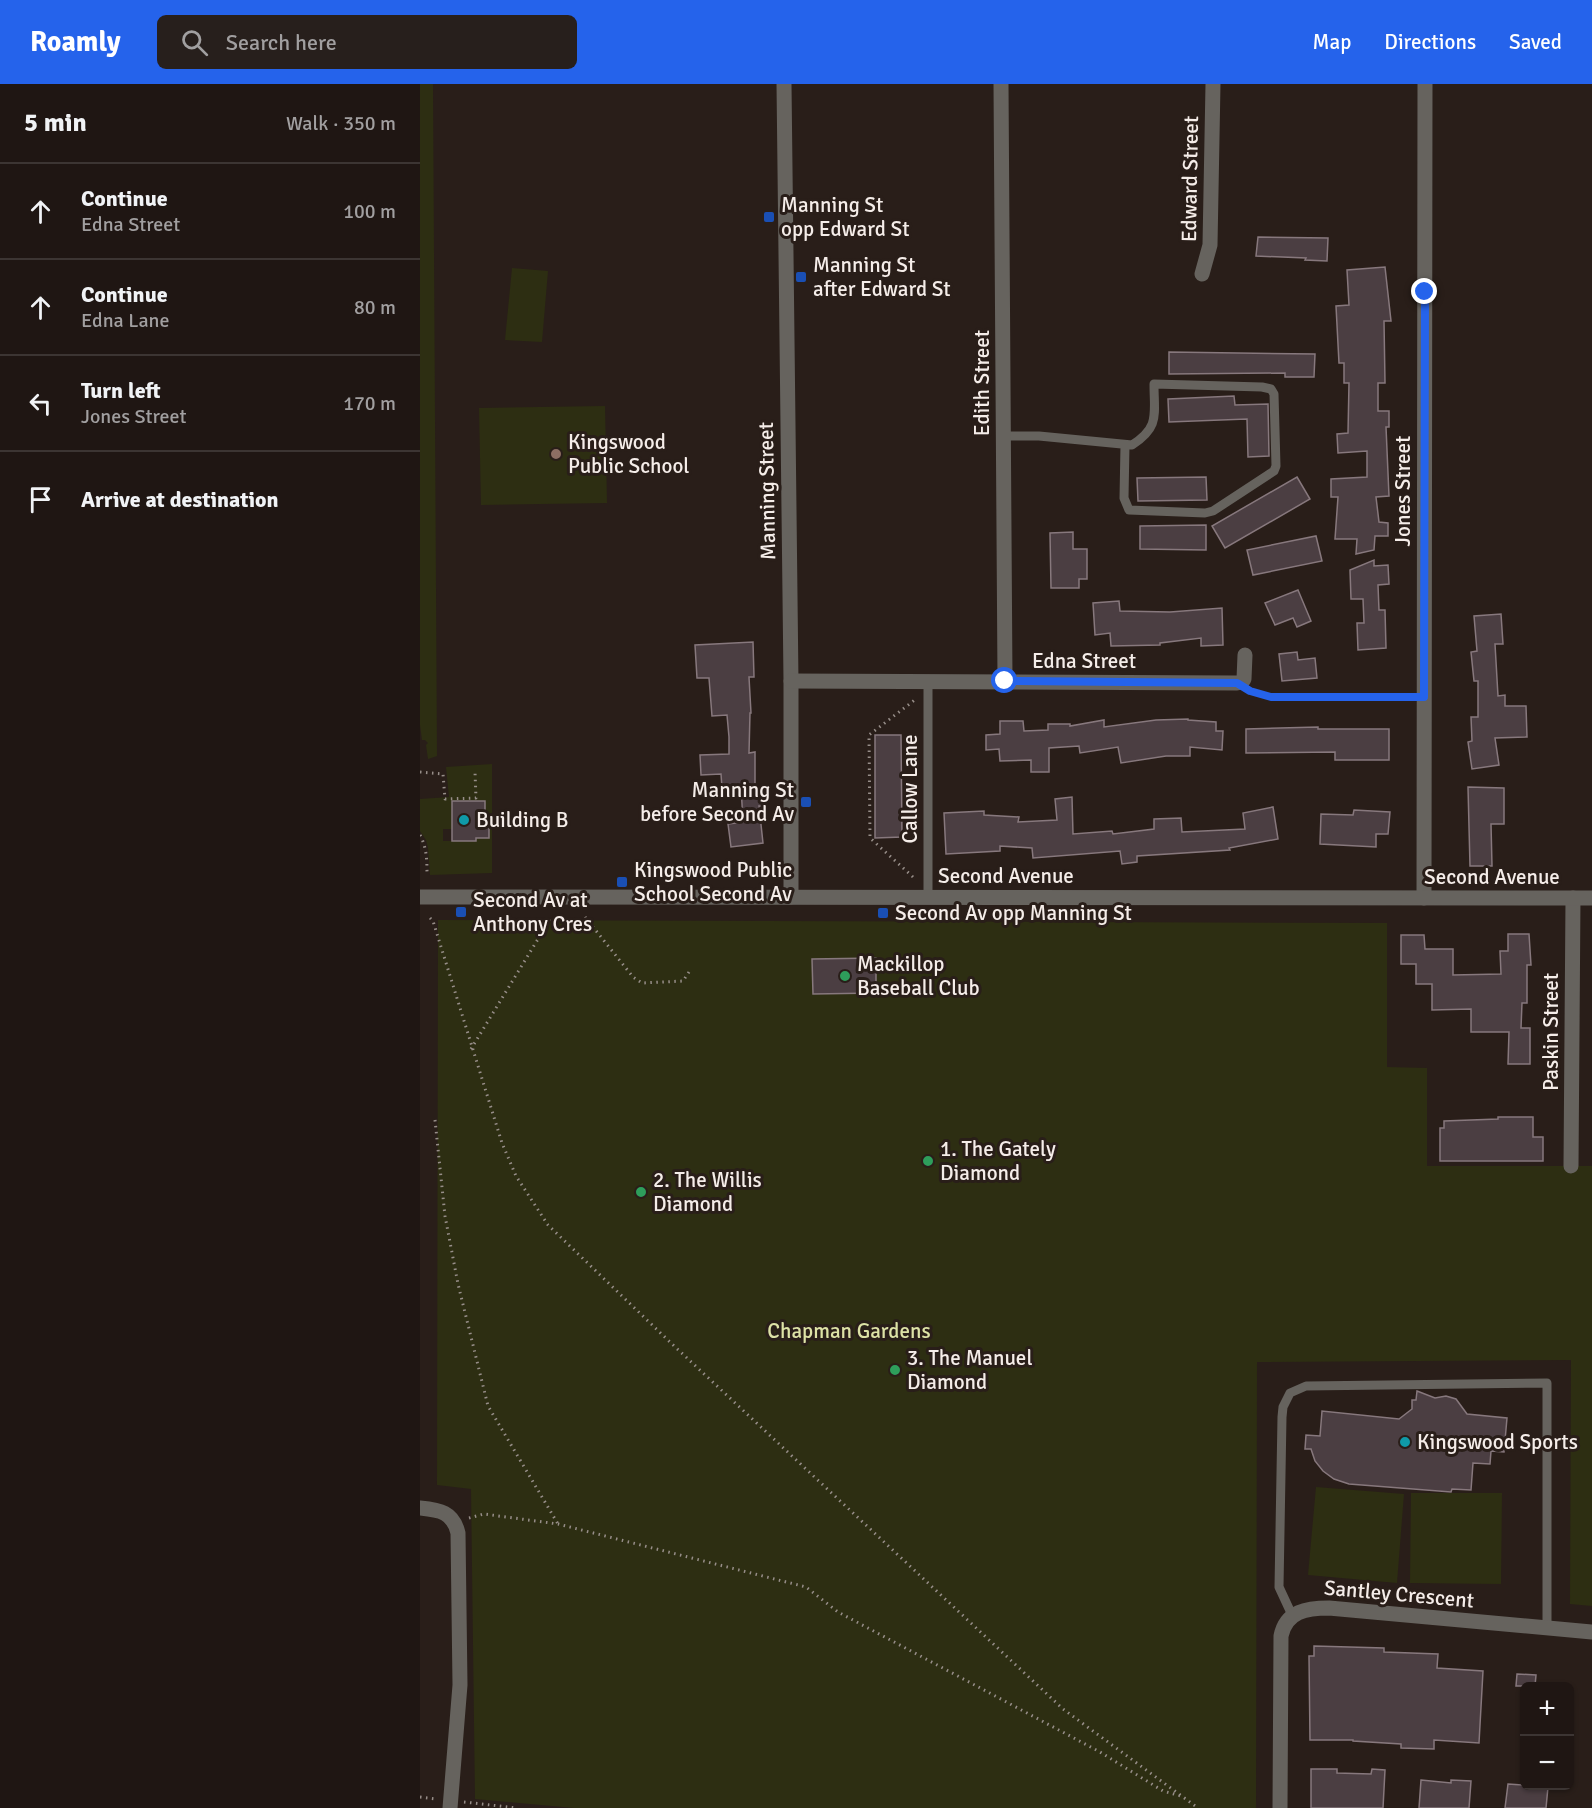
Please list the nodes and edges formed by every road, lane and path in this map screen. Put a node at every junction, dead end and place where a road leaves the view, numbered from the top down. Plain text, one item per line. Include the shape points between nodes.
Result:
1 (784, 84) edge
2 (1001, 84) edge
3 (1213, 84) edge
4 (1425, 84) edge
5 (1202, 274) dead end
6 (1004, 436) junction
7 (1125, 446) junction
8 (1245, 655) dead end
9 (791, 681) junction
10 (1005, 681) junction
11 (1237, 683) junction
12 (928, 688) junction
13 (1424, 697) junction
14 (420, 772) edge
15 (475, 772) dead end
16 (420, 835) edge
17 (427, 876) dead end
18 (913, 877) dead end
19 (420, 897) edge
20 (791, 897) junction
21 (928, 897) junction
22 (1424, 898) junction
23 (1573, 898) junction
24 (1592, 898) edge
25 (549, 917) dead end
26 (585, 917) dead end
27 (430, 918) dead end
28 (689, 972) dead end
29 (471, 1049) junction
30 (435, 1120) dead end
31 (1570, 1166) dead end
32 (420, 1508) edge
33 (464, 1519) dead end
34 (558, 1524) junction
35 (1292, 1615) junction
36 (1546, 1628) junction
37 (1592, 1632) edge
38 (420, 1797) edge
39 (1185, 1797) junction
40 (434, 1798) dead end
41 (474, 1803) dead end
42 (450, 1808) edge
43 (517, 1808) edge
44 (1198, 1808) edge
45 (1280, 1808) edge

1 - 9 street, Manning Street
2 - 6 street, Edith Street
3 - 5 street, Edward Street via 1211,238
4 - 13 street, Jones Street
6 - 7 lane
6 - 10 street, Edith Street
7 - 7 lane via 1151,430 1154,384 1262,387 1274,394 1274,471 1213,511 1129,510 1124,498
8 - 11 street via 1244,679
9 - 12 street, Edna Street
9 - 20 street, Manning Street
10 - 11 street, Edna Street
10 - 12 street, Edna Street
11 - 13 path via 1271,697
12 - 18 path via 869,735 870,838
12 - 21 lane, Callow Lane
13 - 22 street, Jones Street
14 - 15 path via 443,774 445,799 476,798
16 - 17 path via 427,855
19 - 20 street, Second Avenue
20 - 21 street, Second Avenue
21 - 22 street, Second Avenue
22 - 23 street, Second Avenue
23 - 24 street, Second Avenue
23 - 31 street, Paskin Street
25 - 29 path
26 - 28 path via 642,983 683,981
27 - 29 path
29 - 39 path via 516,1176 548,1225 1063,1709
30 - 34 path via 445,1216 488,1406
32 - 42 street via 449,1514 458,1533 460,1685
33 - 34 path via 484,1514
34 - 39 path via 806,1587 838,1612 1100,1752 1163,1791
35 - 36 street, Santley Crescent via 1302,1610 1329,1608
35 - 36 lane via 1279,1587 1282,1417 1290,1393 1306,1386 1547,1383
35 - 45 street via 1281,1636
36 - 37 street, Santley Crescent
38 - 40 path
39 - 44 path
41 - 43 path

